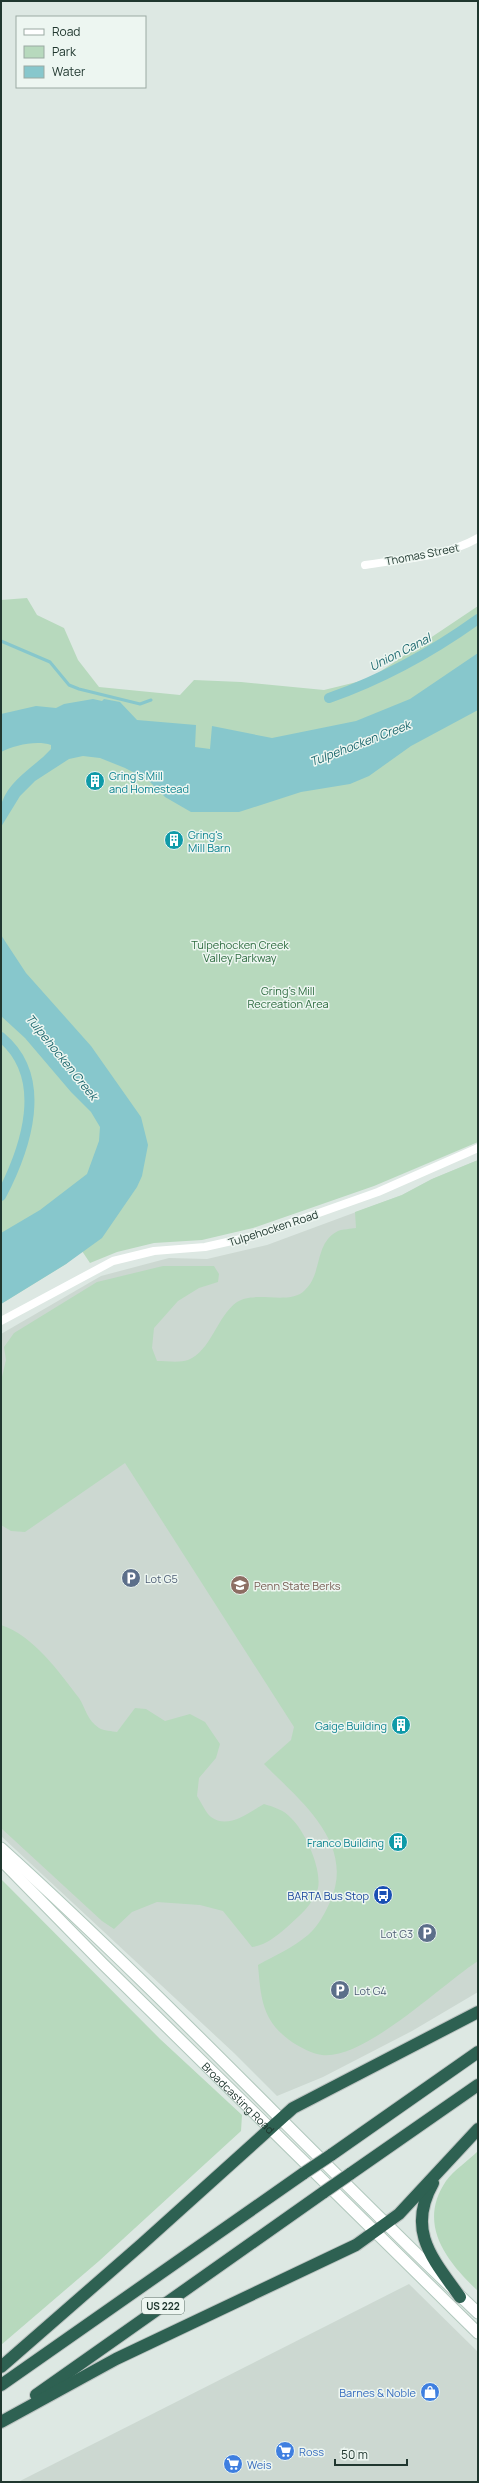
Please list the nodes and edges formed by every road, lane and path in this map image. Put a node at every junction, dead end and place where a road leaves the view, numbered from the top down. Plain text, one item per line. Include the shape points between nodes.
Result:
1 (478, 538) edge
2 (365, 565) dead end
3 (478, 1148) edge
4 (1, 1321) edge
5 (1, 1848) edge
6 (1, 1860) edge
7 (478, 2012) edge
8 (478, 2052) edge
9 (478, 2085) edge
10 (281, 2119) junction
11 (271, 2129) junction
12 (478, 2129) edge
13 (440, 2170) junction
14 (386, 2224) junction
15 (376, 2231) junction
16 (460, 2297) junction
17 (478, 2314) edge
18 (478, 2333) edge
19 (1, 2367) edge
20 (1, 2385) edge
21 (1, 2421) edge

1 - 2 street, Thomas Street via 464,546 431,554
3 - 4 street, Tulpehocken Road via 378,1192 254,1236 205,1247 154,1251 113,1261
5 - 10 street, Broadcasting Road via 108,1947
6 - 11 street, Broadcasting Road
7 - 10 highway via 299,2104
8 - 20 highway, US 222, bridge
9 - 21 highway, US 222, bridge
10 - 11 highway
10 - 14 street, Broadcasting Road
11 - 15 street, Broadcasting Road
11 - 19 highway
12 - 13 highway
13 - 14 highway via 399,2214
13 - 16 highway via 424,2206 422,2231 426,2247
14 - 15 highway
14 - 16 street, Broadcasting Road
15 - 18 street, Broadcasting Road
15 - 21 highway via 356,2245 116,2359
16 - 17 street, Broadcasting Road

